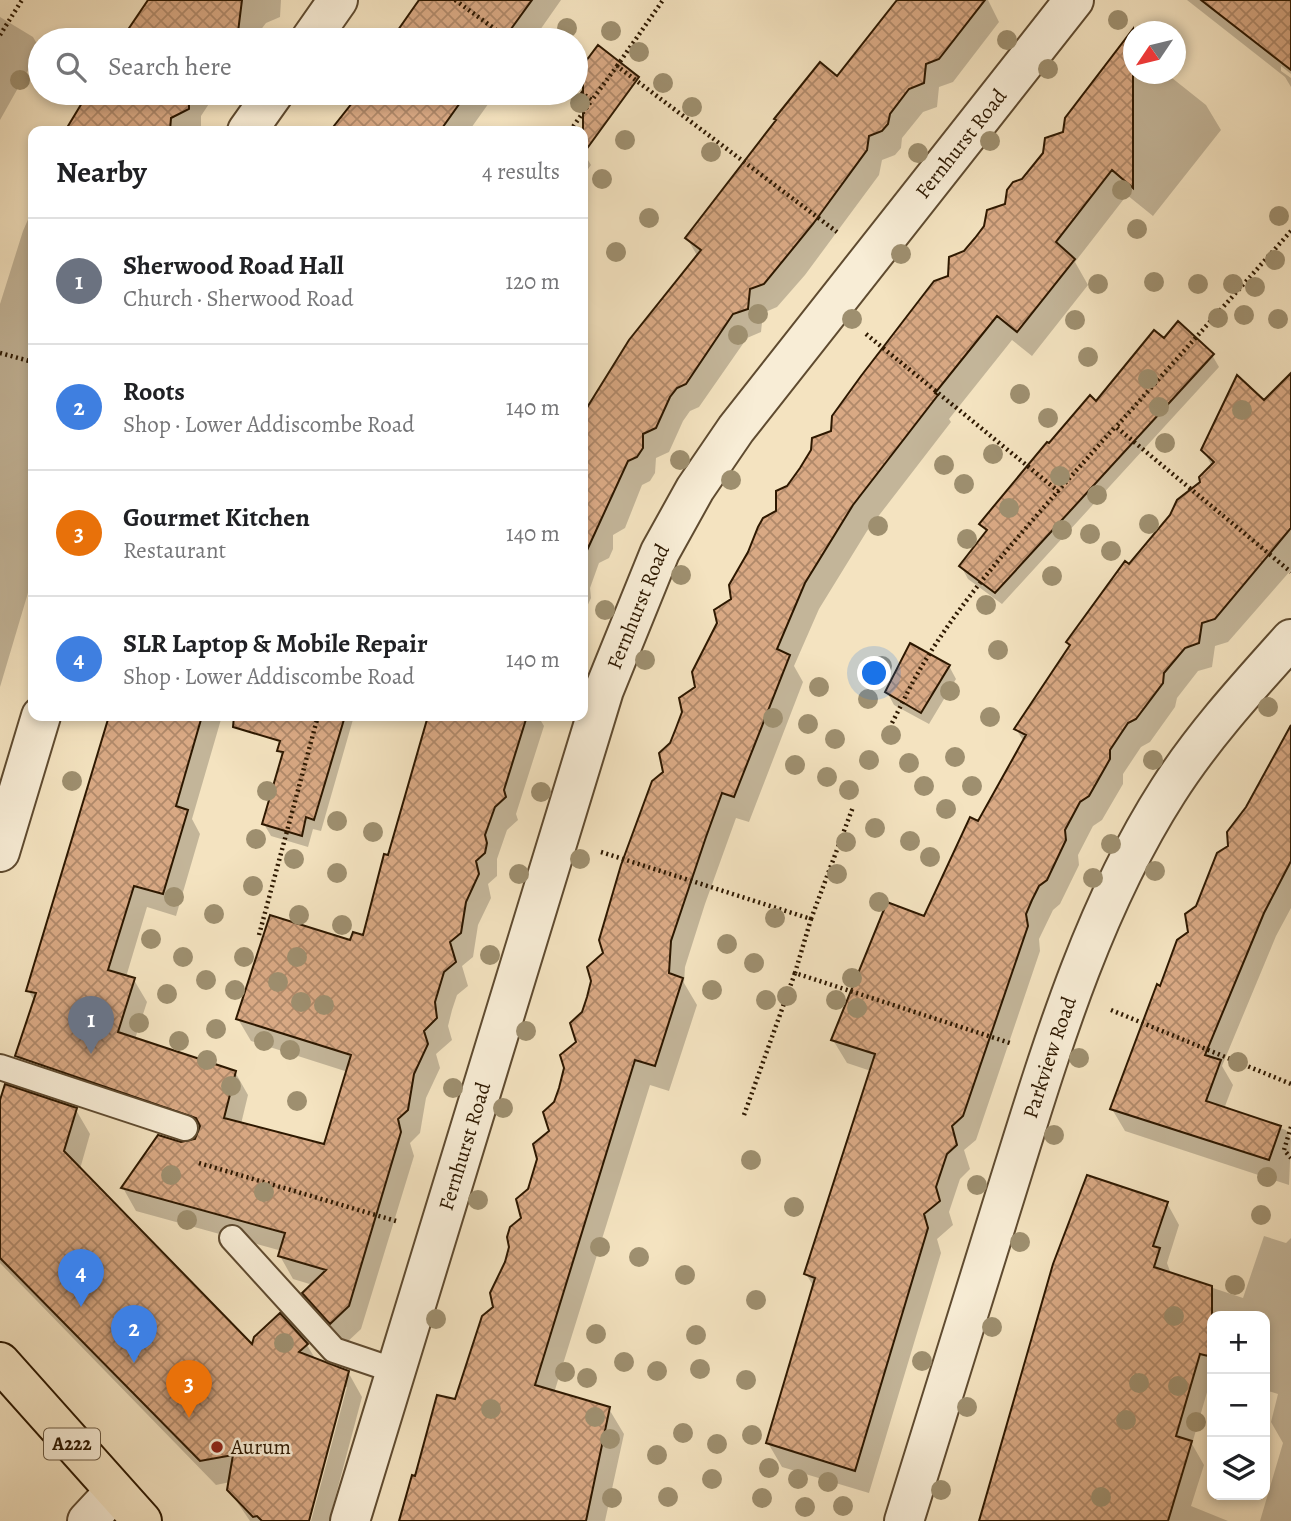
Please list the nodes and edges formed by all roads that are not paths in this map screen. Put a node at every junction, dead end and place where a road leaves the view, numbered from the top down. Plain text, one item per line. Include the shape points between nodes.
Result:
1 (338, 0) edge
2 (1074, 0) edge
3 (318, 28) edge
4 (265, 105) edge
5 (251, 126) edge
6 (1291, 639) edge
7 (39, 721) edge
8 (0, 852) edge
9 (0, 1067) edge
10 (185, 1128) road end
11 (232, 1238) dead end
12 (0, 1362) edge
13 (396, 1371) junction
14 (113, 1493) junction
15 (87, 1521) edge
16 (142, 1521) edge
17 (350, 1521) edge
18 (904, 1521) edge

1 - 3 street
2 - 13 street, Fernhurst Road via 736,429 660,552 604,690
4 - 5 street
6 - 18 street, Parkview Road via 1244,691 1169,790 1098,928 1033,1108
7 - 8 street
9 - 10 lane
11 - 13 lane via 334,1350
12 - 14 main road, A222
13 - 17 street, Fernhurst Road
14 - 15 street
14 - 16 main road, A222

